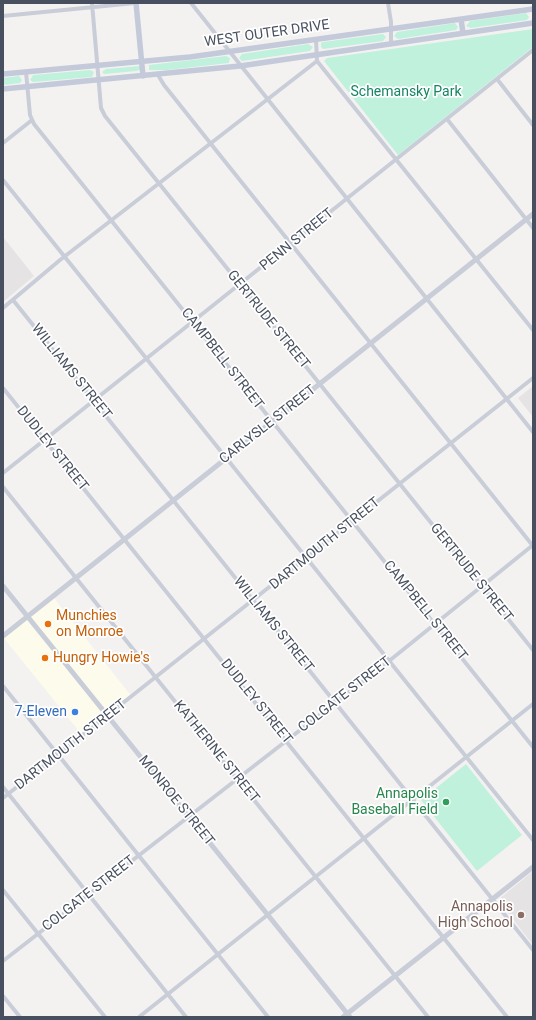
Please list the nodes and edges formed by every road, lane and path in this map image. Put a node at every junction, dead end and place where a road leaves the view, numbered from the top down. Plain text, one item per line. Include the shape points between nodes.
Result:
1 (135, 3) edge
2 (191, 3) edge
3 (388, 3) edge
4 (92, 5) edge
5 (533, 11) edge
6 (3, 16) edge
7 (461, 19) junction
8 (533, 23) edge
9 (390, 28) junction
10 (463, 33) junction
11 (316, 39) junction
12 (391, 44) junction
13 (533, 50) edge
14 (229, 52) junction
15 (317, 55) junction
16 (317, 61) junction
17 (142, 62) junction
18 (98, 66) junction
19 (240, 66) junction
20 (26, 72) junction
21 (3, 74) edge
22 (158, 75) junction
23 (143, 76) junction
24 (497, 79) junction
25 (99, 80) junction
26 (27, 87) junction
27 (3, 89) edge
28 (268, 100) junction
29 (447, 119) junction
30 (32, 120) junction
31 (533, 125) edge
32 (3, 143) edge
33 (211, 144) junction
34 (397, 159) junction
35 (3, 180) edge
36 (159, 184) junction
37 (348, 199) junction
38 (533, 214) edge
39 (112, 220) junction
40 (526, 220) junction
41 (533, 228) edge
42 (291, 244) junction
43 (65, 257) junction
44 (476, 260) junction
45 (240, 285) junction
46 (428, 299) junction
47 (13, 300) junction
48 (3, 308) edge
49 (193, 322) junction
50 (533, 330) edge
51 (371, 344) junction
52 (146, 360) junction
53 (533, 378) edge
54 (320, 384) junction
55 (3, 388) edge
56 (507, 399) junction
57 (94, 400) junction
58 (272, 422) junction
59 (533, 432) edge
60 (44, 440) junction
61 (451, 444) junction
62 (226, 459) junction
63 (3, 473) edge
64 (400, 484) junction
65 (3, 487) edge
66 (174, 500) junction
67 (353, 522) junction
68 (125, 540) junction
69 (533, 545) edge
70 (306, 559) junction
71 (76, 578) junction
72 (3, 586) edge
73 (482, 586) junction
74 (254, 601) junction
75 (28, 617) junction
76 (435, 624) junction
77 (3, 636) edge
78 (206, 639) junction
79 (533, 650) edge
80 (389, 661) junction
81 (156, 678) junction
82 (3, 686) edge
83 (336, 702) junction
84 (533, 704) edge
85 (108, 716) junction
86 (512, 721) junction
87 (286, 740) junction
88 (533, 747) edge
89 (58, 755) junction
90 (467, 757) junction
91 (237, 778) junction
92 (3, 787) edge
93 (8, 794) junction
94 (3, 798) edge
95 (413, 800) junction
96 (188, 815) junction
97 (364, 839) junction
98 (533, 840) edge
99 (138, 855) junction
100 (533, 867) edge
101 (315, 877) junction
102 (3, 890) edge
103 (88, 894) junction
104 (492, 899) junction
105 (267, 915) junction
106 (38, 933) junction
107 (443, 938) junction
108 (533, 950) edge
109 (218, 955) junction
110 (3, 961) edge
111 (395, 976) junction
112 (168, 994) junction
113 (3, 996) edge
114 (347, 1016) edge
115 (20, 1017) edge
116 (104, 1017) edge
117 (139, 1017) edge
118 (186, 1017) edge
119 (268, 1017) edge
120 (428, 1017) edge
121 (507, 1017) edge

1 - 4 street
1 - 17 main road
2 - 14 street
3 - 9 street
4 - 6 street
4 - 18 street, GERTRUDE STREET
5 - 7 main road, WEST OUTER DRIVE
7 - 9 main road, WEST OUTER DRIVE
7 - 10 main road
8 - 10 main road, WEST OUTER DRIVE
9 - 11 main road, WEST OUTER DRIVE
9 - 12 street
10 - 12 main road, WEST OUTER DRIVE
11 - 14 main road, WEST OUTER DRIVE
11 - 15 street
12 - 15 main road, WEST OUTER DRIVE
13 - 24 street, PENN STREET
14 - 17 main road, WEST OUTER DRIVE
14 - 19 street
15 - 16 street
15 - 19 main road, WEST OUTER DRIVE
16 - 28 street
16 - 34 street
17 - 18 main road, WEST OUTER DRIVE
17 - 23 main road
18 - 20 main road, WEST OUTER DRIVE
18 - 25 street, GERTRUDE STREET
19 - 22 main road, WEST OUTER DRIVE
19 - 28 street
20 - 21 main road, WEST OUTER DRIVE
20 - 26 street, CAMPBELL STREET
22 - 23 main road, WEST OUTER DRIVE
22 - 33 street
23 - 25 main road, WEST OUTER DRIVE
24 - 29 street, PENN STREET
24 - 31 street
25 - 26 main road, WEST OUTER DRIVE
25 - 36 street, GERTRUDE STREET via 104,116
26 - 27 main road, WEST OUTER DRIVE
26 - 30 street, CAMPBELL STREET
28 - 33 street
28 - 37 street
29 - 34 street, PENN STREET
29 - 40 street
30 - 32 street
30 - 39 street, CAMPBELL STREET
33 - 36 street
33 - 42 street
34 - 37 street, PENN STREET
34 - 44 street
35 - 43 street
36 - 39 street
36 - 45 street, GERTRUDE STREET
37 - 42 street, PENN STREET
37 - 46 street
38 - 40 street, CARLYSLE STREET
39 - 43 street
39 - 49 street, CAMPBELL STREET
40 - 41 street
40 - 44 street, CARLYSLE STREET
42 - 45 street, PENN STREET
42 - 51 street
43 - 47 street
43 - 52 street
44 - 46 street, CARLYSLE STREET
44 - 50 street
45 - 49 street, PENN STREET
45 - 54 street, GERTRUDE STREET
46 - 51 street, CARLYSLE STREET
46 - 56 street
47 - 48 street
47 - 57 street, WILLIAMS STREET
49 - 52 street, PENN STREET
49 - 58 street, CAMPBELL STREET
51 - 54 street, CARLYSLE STREET
51 - 61 street
52 - 57 street, PENN STREET
52 - 62 street
53 - 56 street, DARTMOUTH STREET
54 - 58 street, CARLYSLE STREET
54 - 64 street, GERTRUDE STREET
55 - 60 street, DUDLEY STREET
56 - 59 street
56 - 61 street, DARTMOUTH STREET
57 - 60 street, PENN STREET
57 - 66 street, WILLIAMS STREET
58 - 62 street, CARLYSLE STREET
58 - 67 street, CAMPBELL STREET
60 - 63 street, PENN STREET
60 - 68 street, DUDLEY STREET
61 - 64 street, DARTMOUTH STREET
61 - 69 street
62 - 66 street, CARLYSLE STREET
62 - 70 street
64 - 67 street, DARTMOUTH STREET
64 - 73 street, GERTRUDE STREET
65 - 71 street, KATHERINE STREET
66 - 68 street, CARLYSLE STREET
66 - 74 street, WILLIAMS STREET
67 - 70 street, DARTMOUTH STREET
67 - 76 street, CAMPBELL STREET
68 - 71 street, CARLYSLE STREET
68 - 78 street, DUDLEY STREET
69 - 73 street, COLGATE STREET
70 - 74 street, DARTMOUTH STREET
70 - 80 street
71 - 75 street, CARLYSLE STREET
71 - 81 street, KATHERINE STREET
72 - 75 street, MONROE STREET
73 - 76 street, COLGATE STREET
73 - 79 street, GERTRUDE STREET
74 - 78 street, DARTMOUTH STREET
74 - 83 street, WILLIAMS STREET
75 - 77 street, CARLYSLE STREET
75 - 85 street, MONROE STREET
76 - 80 street, COLGATE STREET
76 - 86 street, CAMPBELL STREET
78 - 81 street, DARTMOUTH STREET
78 - 87 street, DUDLEY STREET
80 - 83 street, COLGATE STREET
80 - 90 street
81 - 85 street, DARTMOUTH STREET
81 - 91 street, KATHERINE STREET
82 - 89 street
83 - 87 street, COLGATE STREET
83 - 95 street, WILLIAMS STREET
84 - 86 street
85 - 89 street, DARTMOUTH STREET
85 - 96 street, MONROE STREET
86 - 88 street, CAMPBELL STREET
86 - 90 street
87 - 91 street, COLGATE STREET
87 - 97 street, DUDLEY STREET
89 - 93 street, DARTMOUTH STREET
89 - 99 street
90 - 95 street
90 - 98 street
91 - 96 street, COLGATE STREET
91 - 101 street, KATHERINE STREET
92 - 93 street
93 - 94 street, DARTMOUTH STREET
93 - 103 street
95 - 97 street
95 - 104 street, WILLIAMS STREET
96 - 99 street, COLGATE STREET
96 - 105 street, MONROE STREET
97 - 101 street
97 - 107 street, DUDLEY STREET
99 - 103 street, COLGATE STREET
99 - 109 street
100 - 104 street
101 - 105 street
101 - 111 street, KATHERINE STREET
102 - 106 street
103 - 106 street, COLGATE STREET
103 - 112 street
104 - 107 street
104 - 108 street, WILLIAMS STREET
105 - 109 street
105 - 114 street, MONROE STREET
106 - 110 street, COLGATE STREET
106 - 116 street
107 - 111 street
107 - 121 street, DUDLEY STREET
109 - 112 street
109 - 119 street
111 - 114 street
111 - 120 street, KATHERINE STREET
112 - 117 street
112 - 118 street
113 - 115 street

